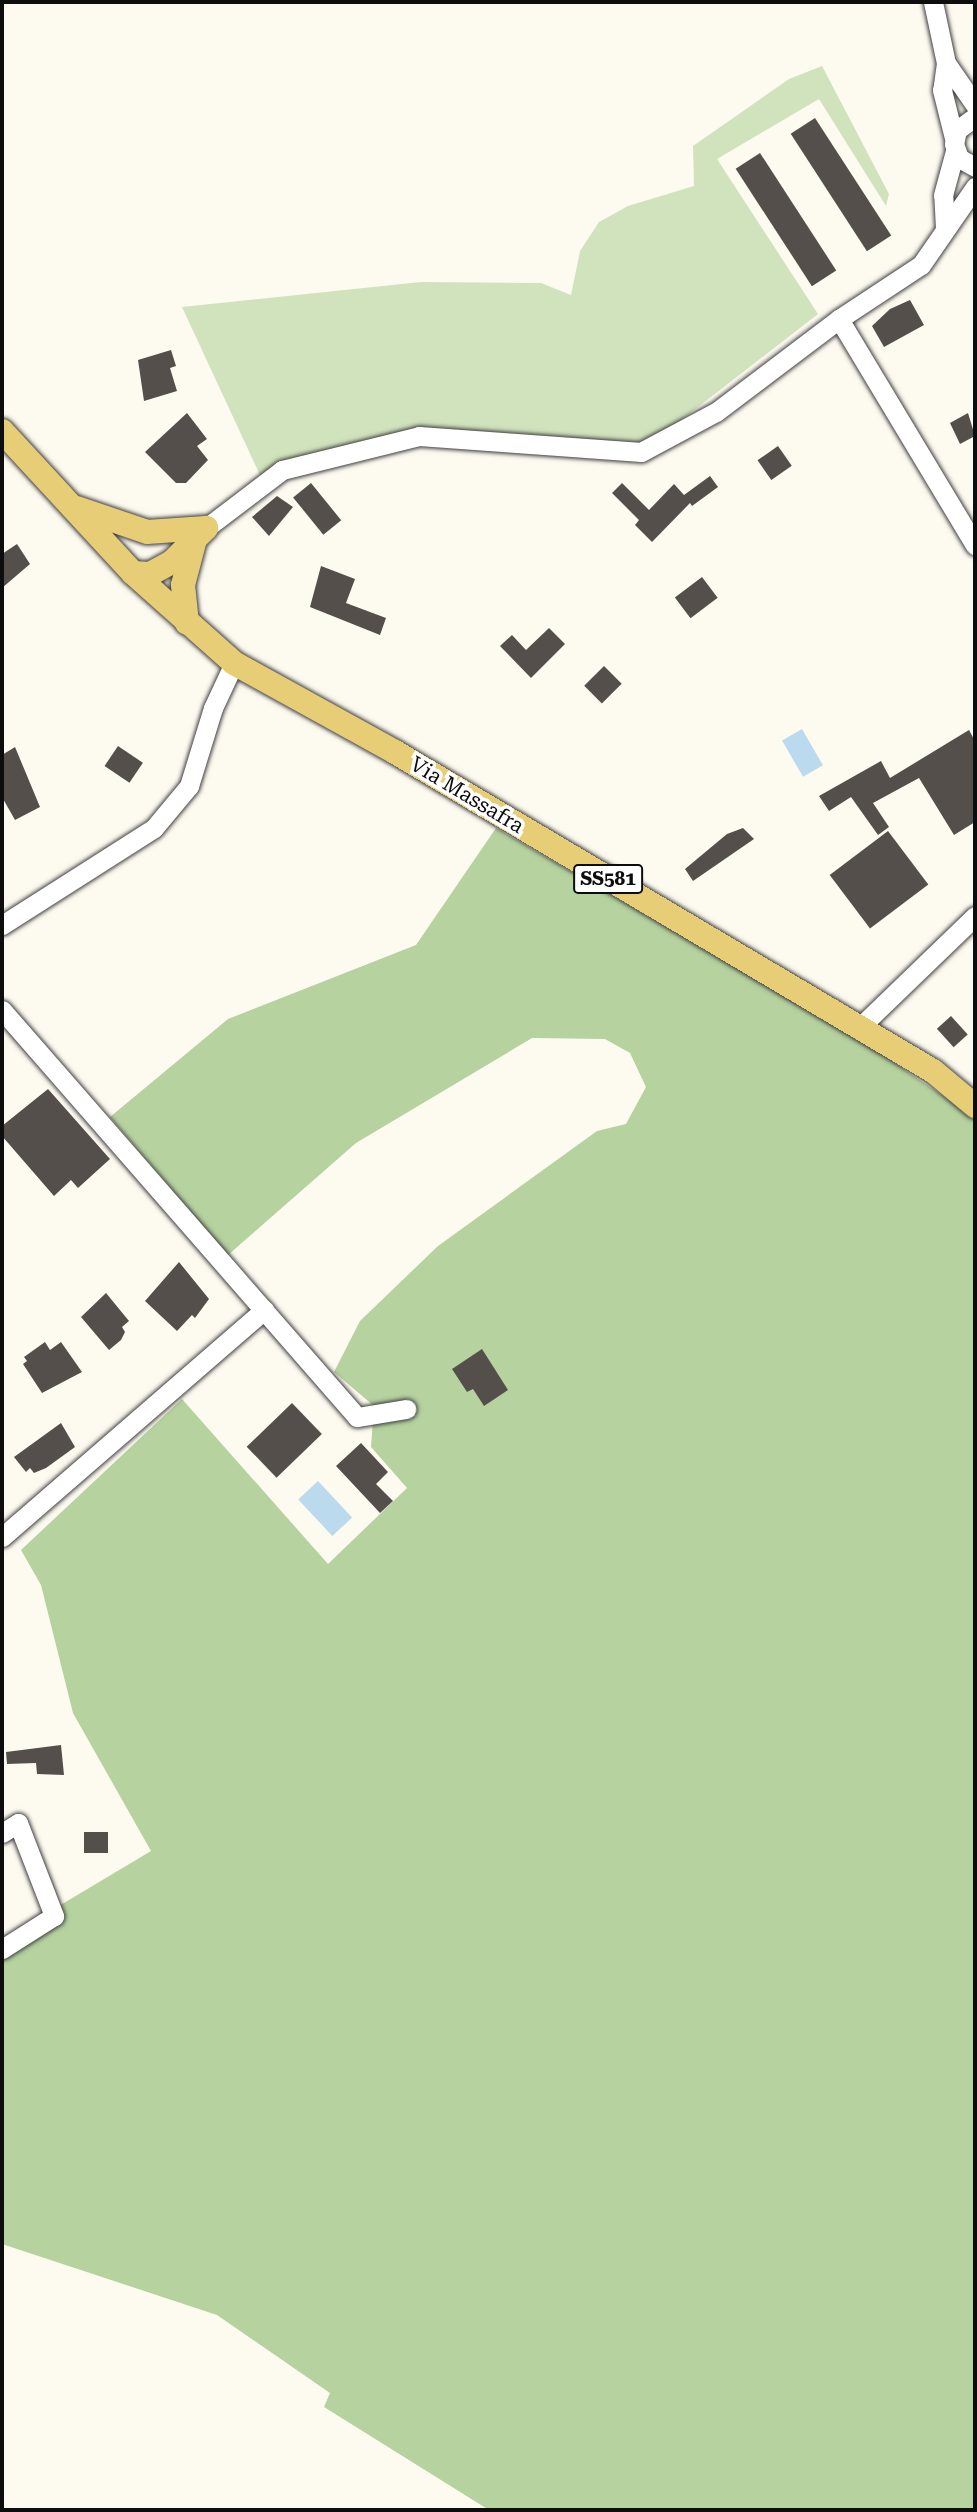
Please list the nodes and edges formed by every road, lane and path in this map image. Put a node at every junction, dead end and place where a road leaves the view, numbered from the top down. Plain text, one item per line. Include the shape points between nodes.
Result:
1 (933, 2) edge
2 (946, 63) junction
3 (975, 105) edge
4 (975, 117) edge
5 (955, 144) junction
6 (975, 167) edge
7 (975, 187) edge
8 (945, 228) junction
9 (839, 319) junction
10 (2, 431) edge
11 (70, 505) junction
12 (201, 533) junction
13 (168, 534) junction
14 (975, 545) edge
15 (133, 573) junction
16 (187, 623) junction
17 (234, 663) junction
18 (975, 916) edge
19 (2, 925) edge
20 (2, 1010) edge
21 (859, 1028) junction
22 (975, 1106) edge
23 (264, 1310) junction
24 (406, 1409) dead end
25 (2, 1537) edge
26 (2, 1833) edge
27 (2, 1949) edge

1 - 2 street
2 - 3 street
2 - 5 street via 943,90
4 - 5 street via 962,124
5 - 6 street via 966,164
5 - 8 street via 943,195
7 - 8 street
8 - 9 street via 921,265
9 - 12 street via 716,412 642,452 419,436 282,470
9 - 14 street
10 - 11 main road, Via Massafra / SS581
11 - 13 main road via 134,529
11 - 15 main road, Via Massafra / SS581
12 - 13 main road
12 - 15 main road via 163,568 150,574
12 - 16 main road via 185,569
13 - 15 main road via 135,552
15 - 16 main road, Via Massafra / SS581
16 - 17 main road, Via Massafra / SS581
17 - 19 street via 213,708 189,786 154,828
17 - 21 main road, Via Massafra / SS581 via 395,752
18 - 21 street
20 - 23 street
21 - 22 main road, Via Massafra / SS581 via 933,1071
23 - 24 street via 357,1417
23 - 25 street
26 - 27 street via 18,1823 54,1916

